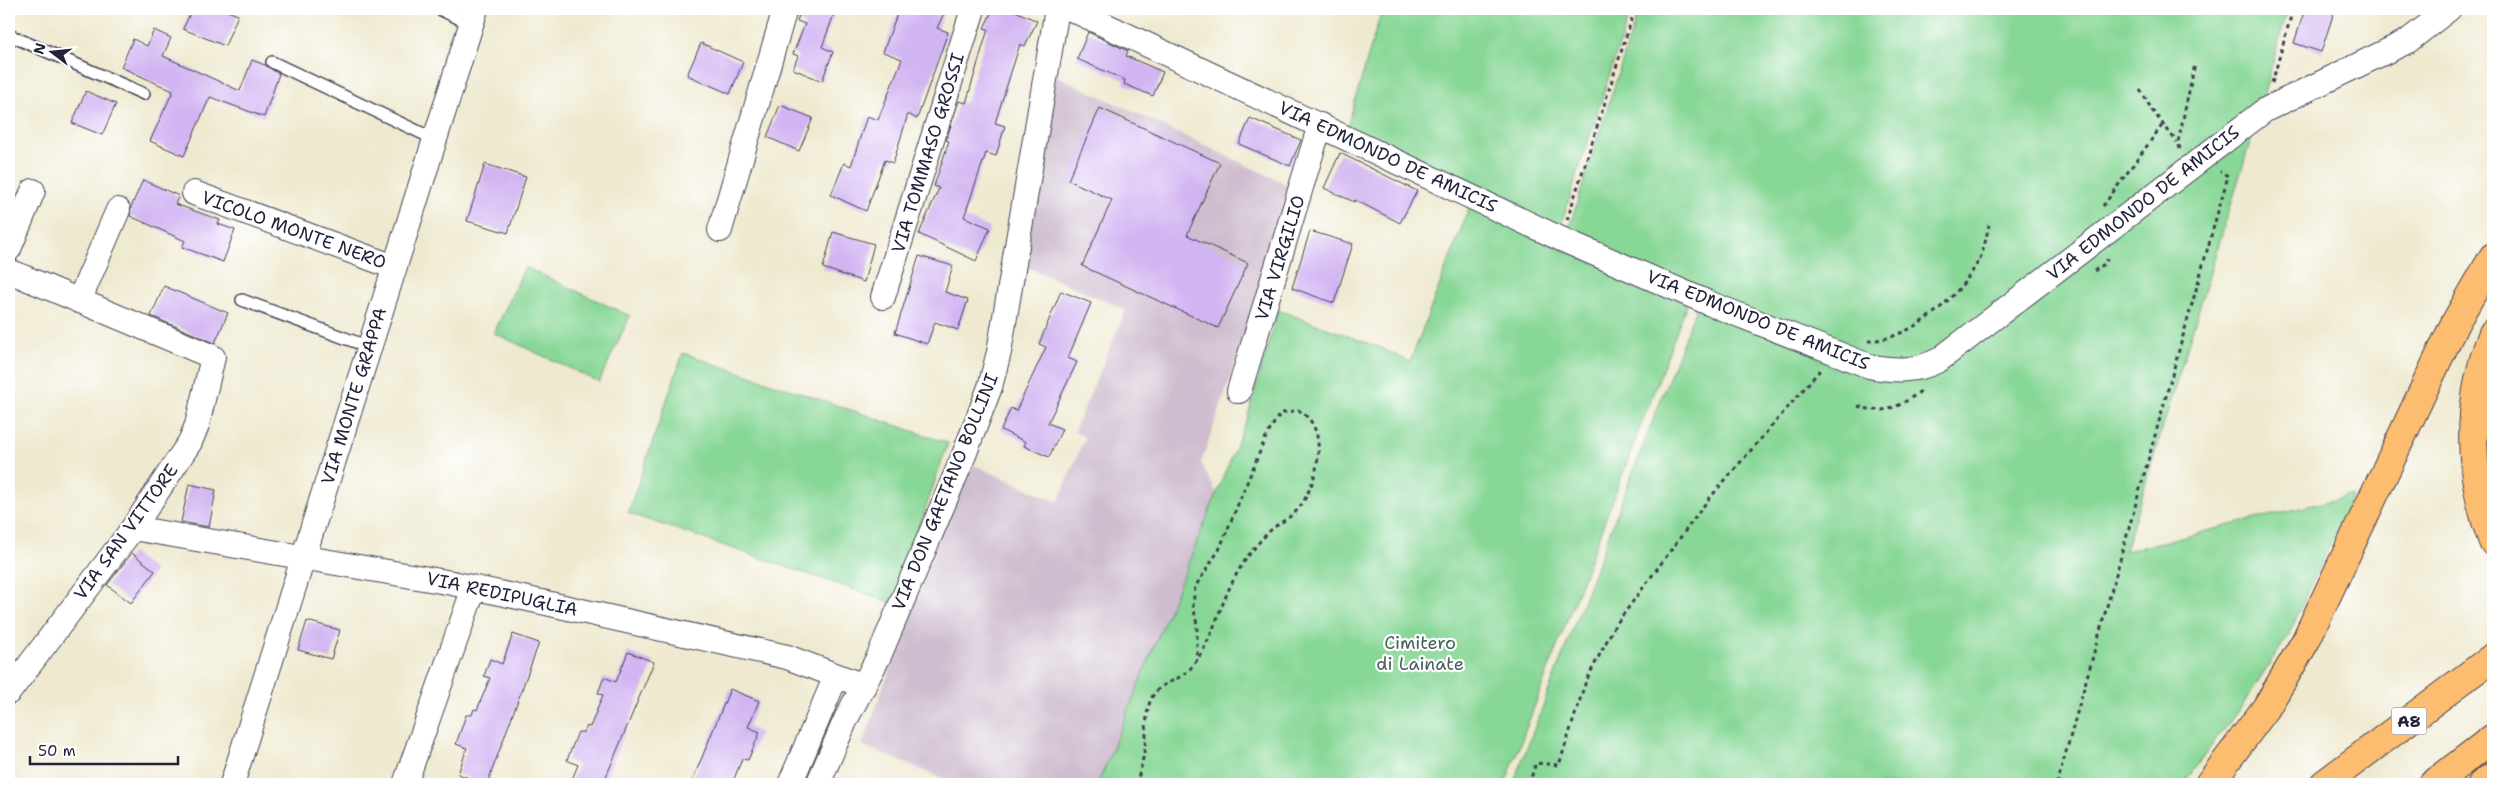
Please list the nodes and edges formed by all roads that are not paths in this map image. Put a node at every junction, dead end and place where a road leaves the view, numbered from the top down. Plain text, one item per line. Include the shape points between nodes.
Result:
1 (440, 9) edge
2 (785, 9) edge
3 (973, 9) edge
4 (1057, 9) edge
5 (1072, 9) edge
6 (2450, 9) edge
7 (474, 16) edge
8 (9, 35) edge
9 (272, 62) dead end
10 (144, 94) dead end
11 (1320, 125) junction
12 (434, 139) junction
13 (32, 191) dead end
14 (194, 193) dead end
15 (118, 210) dead end
16 (720, 230) dead end
17 (9, 249) edge
18 (2493, 257) edge
19 (394, 267) junction
20 (9, 271) edge
21 (883, 297) dead end
22 (79, 300) junction
23 (242, 300) dead end
24 (2493, 333) edge
25 (368, 347) junction
26 (1240, 391) dead end
27 (132, 528) junction
28 (2493, 542) edge
29 (304, 557) junction
30 (476, 589) junction
31 (2493, 657) edge
32 (836, 676) junction
33 (864, 686) junction
34 (9, 692) edge
35 (2493, 738) edge
36 (2493, 776) edge
37 (232, 784) edge
38 (405, 784) edge
39 (790, 784) edge
40 (818, 784) edge
41 (2209, 784) edge
42 (2324, 784) edge
43 (2433, 784) edge
44 (2482, 784) edge

1 - 7 lane
2 - 16 street
3 - 21 street, VIA TOMMASO GROSSI
4 - 33 street, VIA DON GAETANO BOLLINI via 999,352 990,388
5 - 11 street, VIA EDMONDO DE AMICIS
6 - 11 street, VIA EDMONDO DE AMICIS via 2408,41 2264,110 1925,368 1891,370 1869,366 1711,304 1561,239
7 - 12 street, VIA MONTE GRAPPA
8 - 10 lane
9 - 12 lane
11 - 26 street, VIA VIRGILIO
12 - 19 street, VIA MONTE GRAPPA
13 - 17 street
14 - 19 street, VICOLO MONTE NERO
15 - 22 street
18 - 41 highway via 2455,323 2304,642 2266,708
19 - 25 street, VIA MONTE GRAPPA
20 - 22 street
22 - 27 street, VIA SAN VITTORE via 213,357 200,417 190,442
23 - 25 lane
24 - 28 highway via 2476,390 2473,462 2478,494
25 - 29 street, VIA MONTE GRAPPA
27 - 29 street, VIA REDIPUGLIA
27 - 34 street, VIA SAN VITTORE
29 - 30 street, VIA REDIPUGLIA
29 - 37 street, VIA MONTE GRAPPA
30 - 32 street, VIA REDIPUGLIA via 742,646
30 - 38 street
31 - 42 highway, A8
32 - 33 street, VIA REDIPUGLIA
32 - 39 street
33 - 40 street, VIA DON GAETANO BOLLINI
35 - 43 highway
36 - 44 highway

